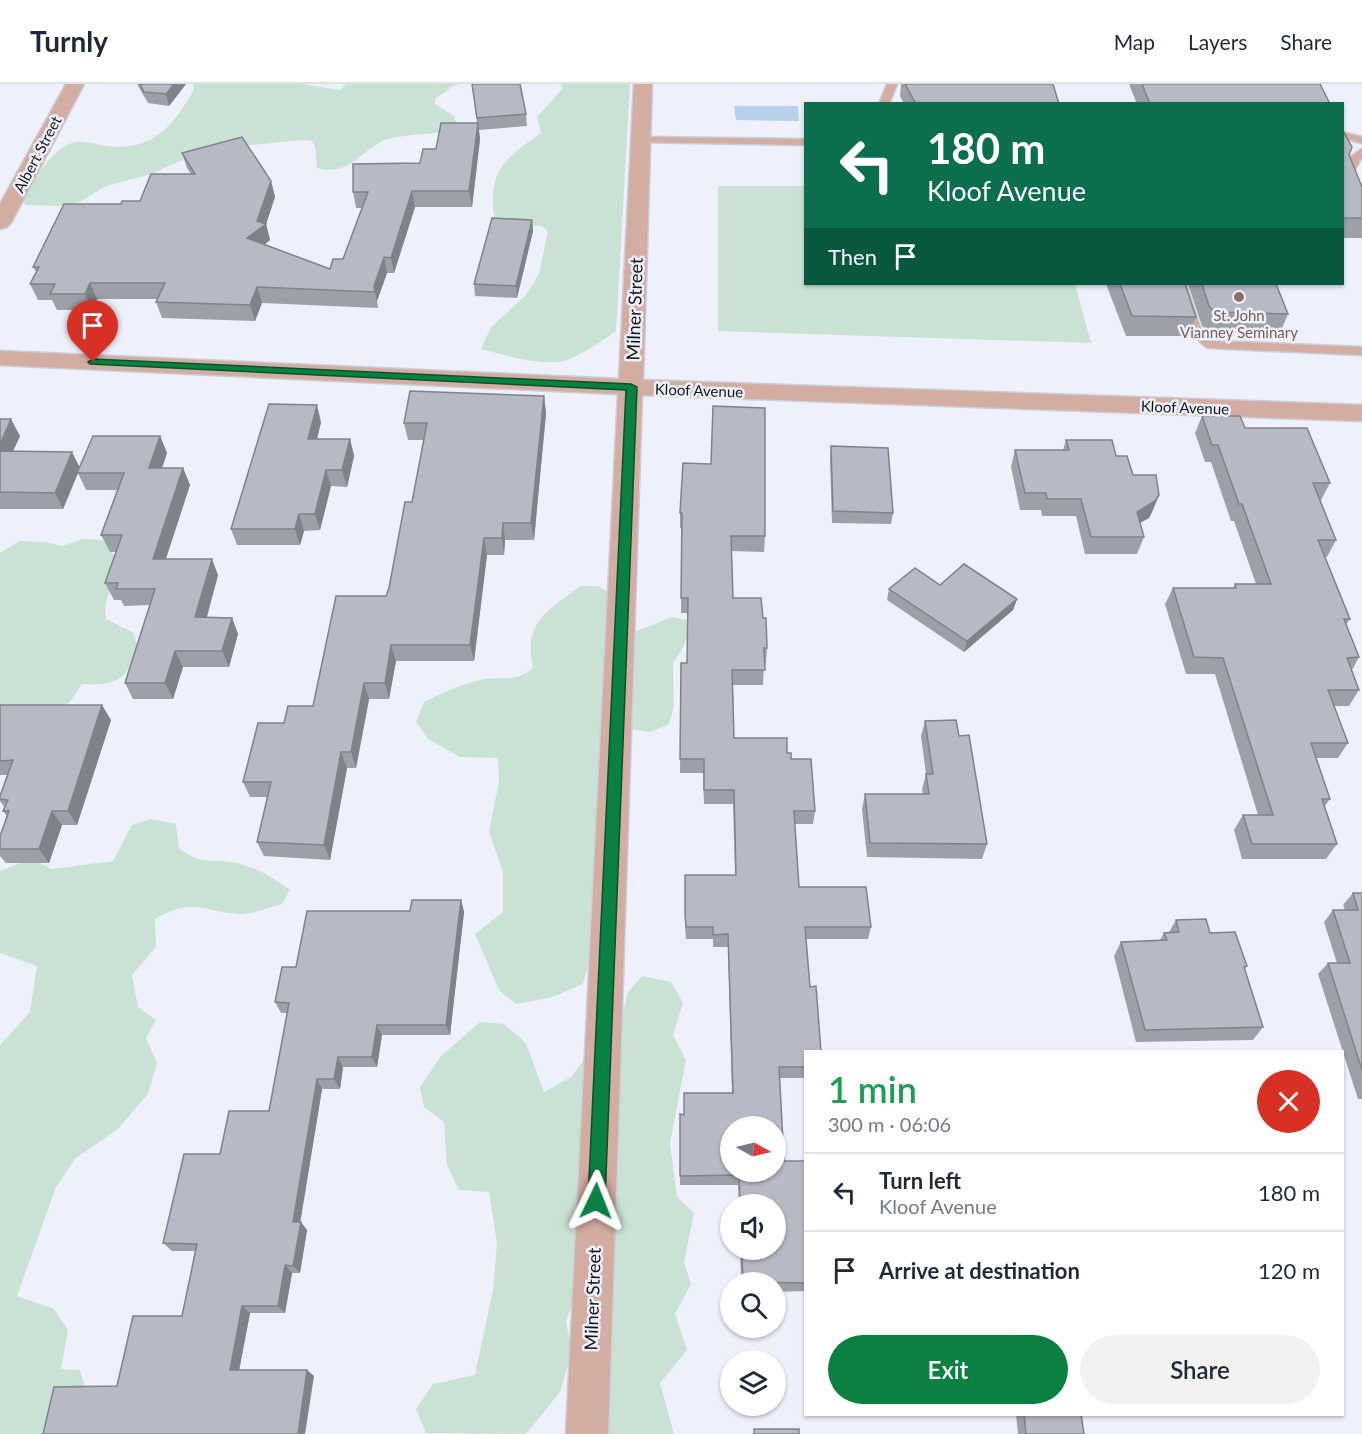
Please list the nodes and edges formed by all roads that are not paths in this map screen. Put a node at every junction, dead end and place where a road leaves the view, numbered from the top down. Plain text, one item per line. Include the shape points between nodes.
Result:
1 (75, 84) edge
2 (643, 84) edge
3 (892, 84) edge
4 (885, 102) edge
5 (1344, 136) edge
6 (641, 140) junction
7 (1362, 140) edge
8 (804, 142) edge
9 (1362, 152) edge
10 (1362, 209) edge
11 (0, 224) edge
12 (1180, 285) edge
13 (1362, 351) edge
14 (0, 358) edge
15 (631, 387) junction
16 (1360, 418) edge
17 (587, 1434) edge

1 - 11 street, Albert Street
2 - 6 street, Milner Street
3 - 4 lane
5 - 7 lane
6 - 8 lane
6 - 15 street, Milner Street
9 - 10 lane via 1348,173
12 - 13 lane via 1197,332 1212,345
14 - 15 street, Kloof Avenue
15 - 16 street, Kloof Avenue
15 - 17 street, Milner Street

